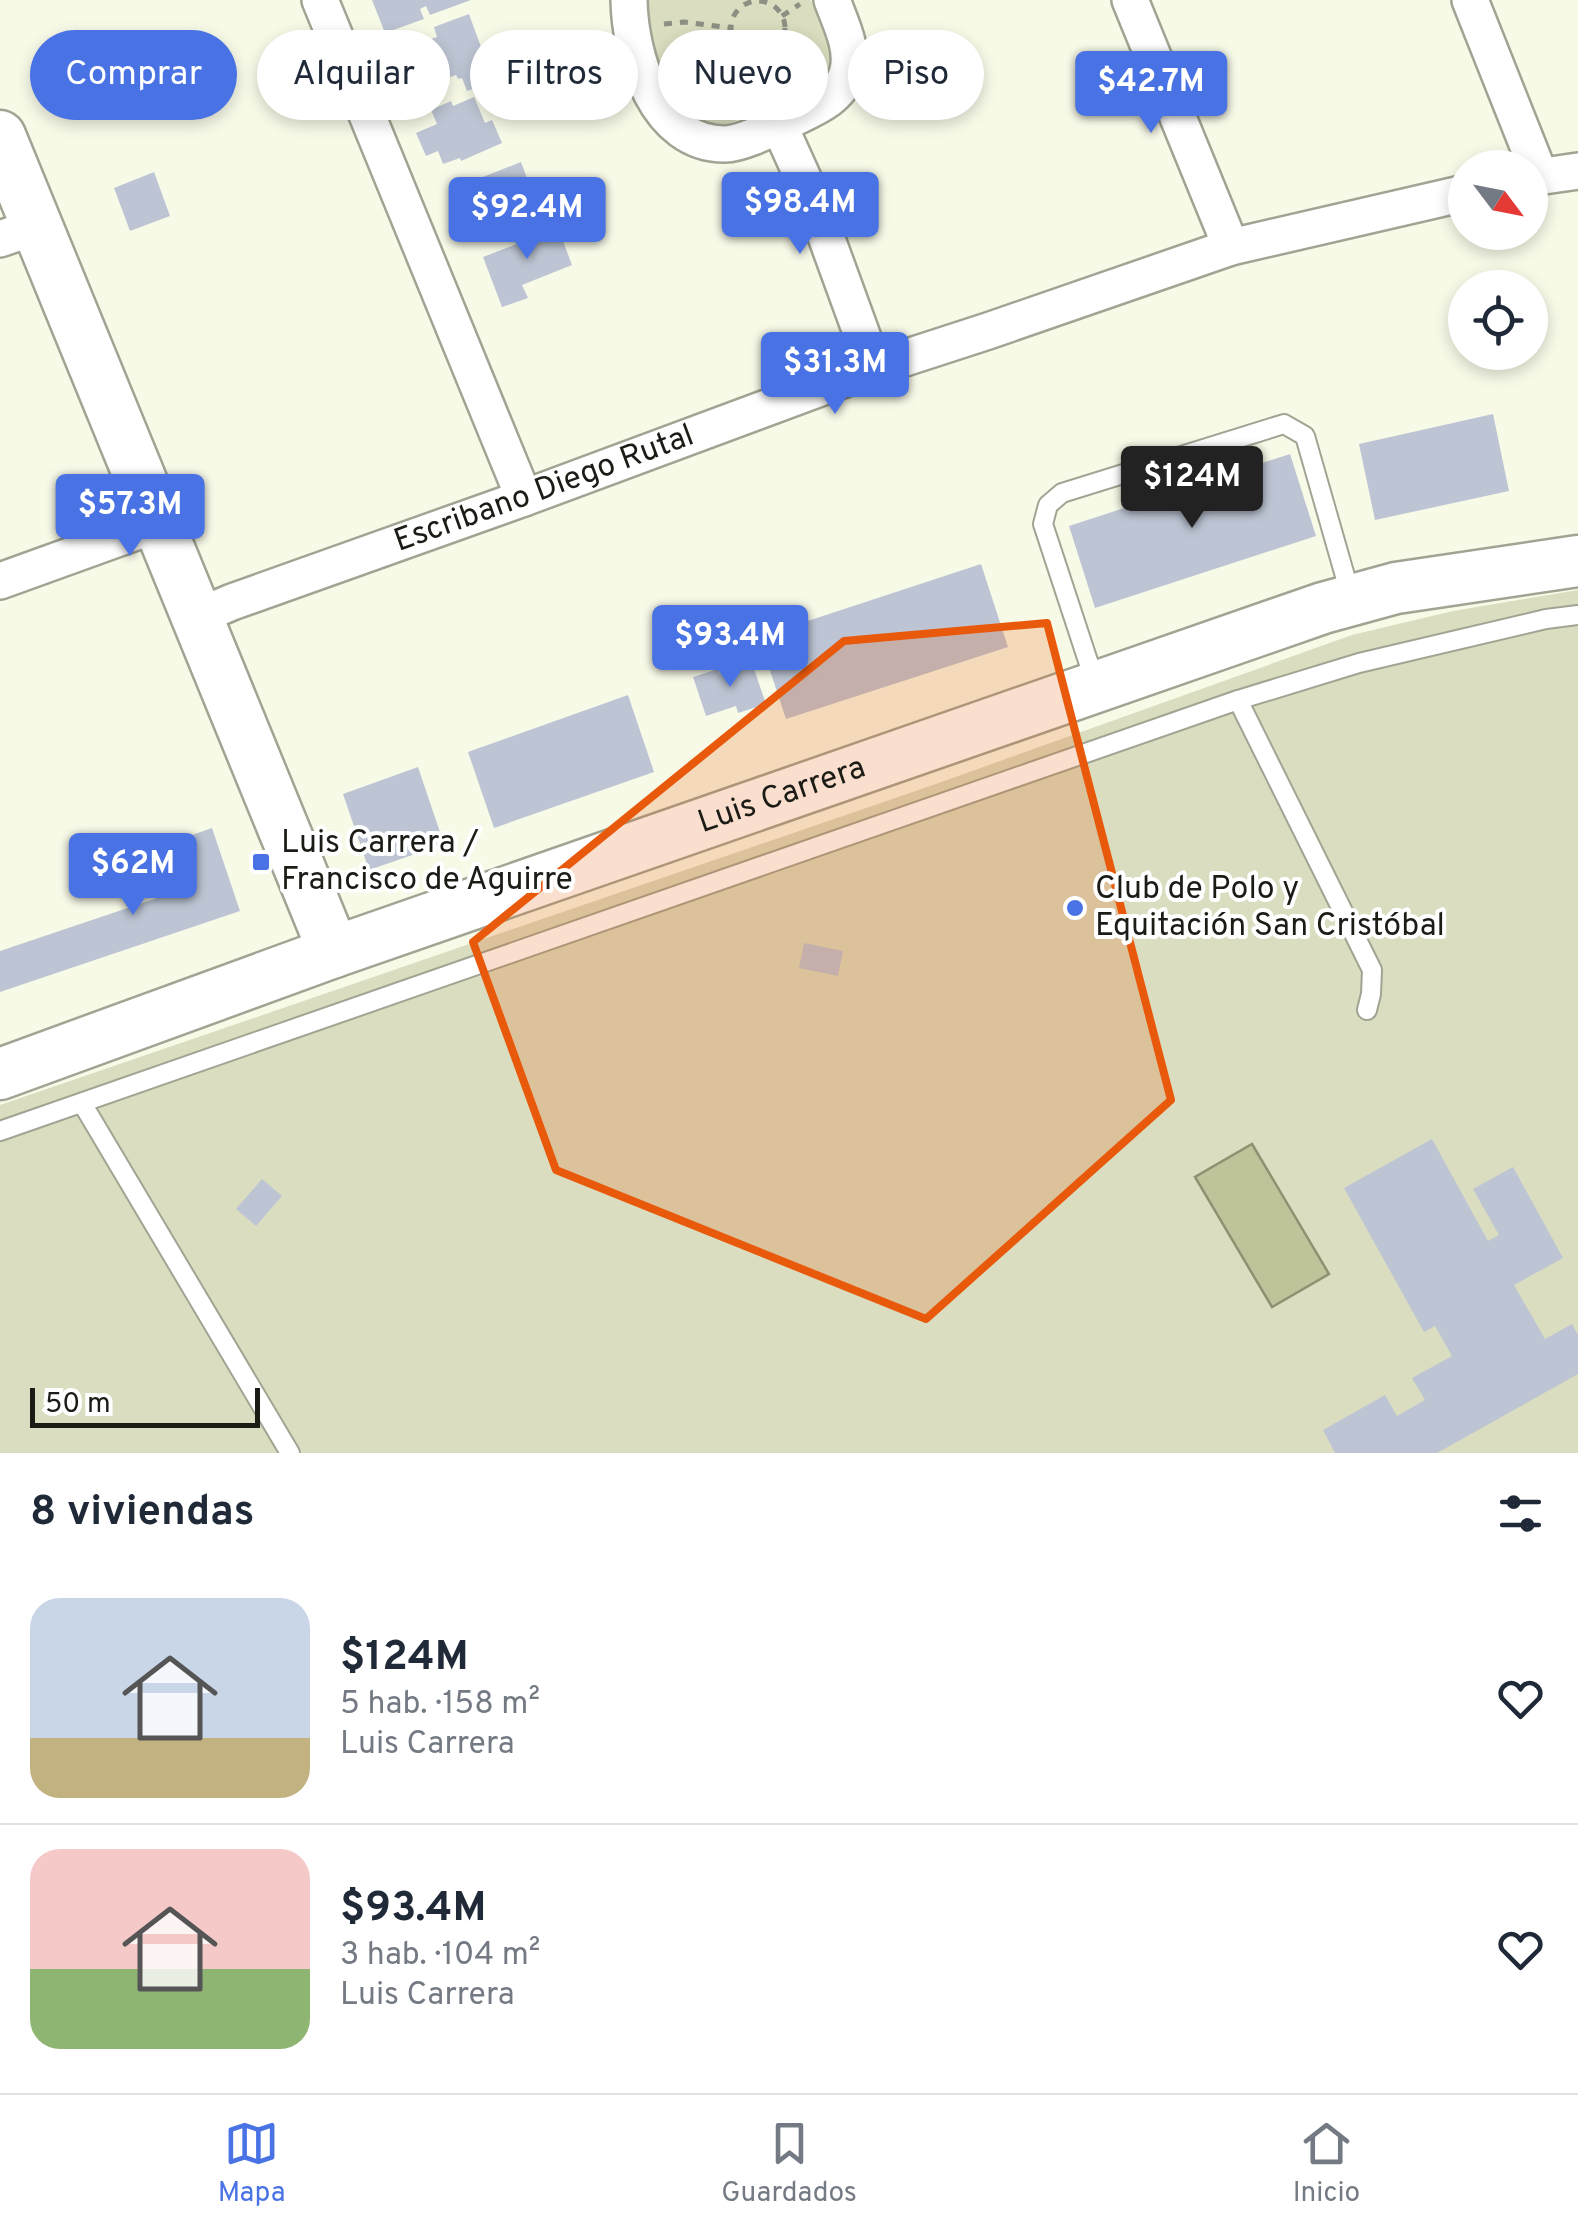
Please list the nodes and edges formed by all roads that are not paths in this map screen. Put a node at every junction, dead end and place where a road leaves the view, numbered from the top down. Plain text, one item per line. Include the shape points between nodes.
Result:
1 (320, 0) edge
2 (832, 0) edge
3 (1130, 0) edge
4 (1470, 0) edge
5 (630, 14) edge
6 (780, 125) junction
7 (0, 136) edge
8 (1525, 150) edge
9 (1578, 171) edge
10 (1548, 175) edge
11 (1448, 198) edge
12 (18, 232) edge
13 (1231, 247) junction
14 (874, 368) junction
15 (524, 498) junction
16 (158, 524) junction
17 (1578, 560) edge
18 (0, 580) edge
19 (1352, 599) junction
20 (1578, 616) edge
21 (196, 617) junction
22 (1099, 686) junction
23 (1238, 700) junction
24 (334, 952) junction
25 (1368, 1010) dead end
26 (0, 1074) edge
27 (82, 1103) junction
28 (0, 1132) edge
29 (290, 1453) edge

1 - 15 street
2 - 6 street via 850,53 843,86
3 - 13 street
4 - 8 street
5 - 6 street via 641,68 680,132 730,144
6 - 14 street
7 - 12 street
9 - 10 street
11 - 13 street, Escribano Diego Rutal
12 - 16 street
13 - 14 street, Escribano Diego Rutal
14 - 15 street, Escribano Diego Rutal
15 - 21 street, Escribano Diego Rutal
16 - 18 street
16 - 21 street
17 - 19 street, Luis Carrera
19 - 22 street, Luis Carrera
19 - 22 lane via 1305,436 1284,424 1062,494 1048,506 1044,524
20 - 23 lane via 1359,663
21 - 24 street
22 - 24 street, Luis Carrera
23 - 25 lane via 1372,970
23 - 27 lane
24 - 26 street, Luis Carrera
27 - 28 lane
27 - 29 lane

